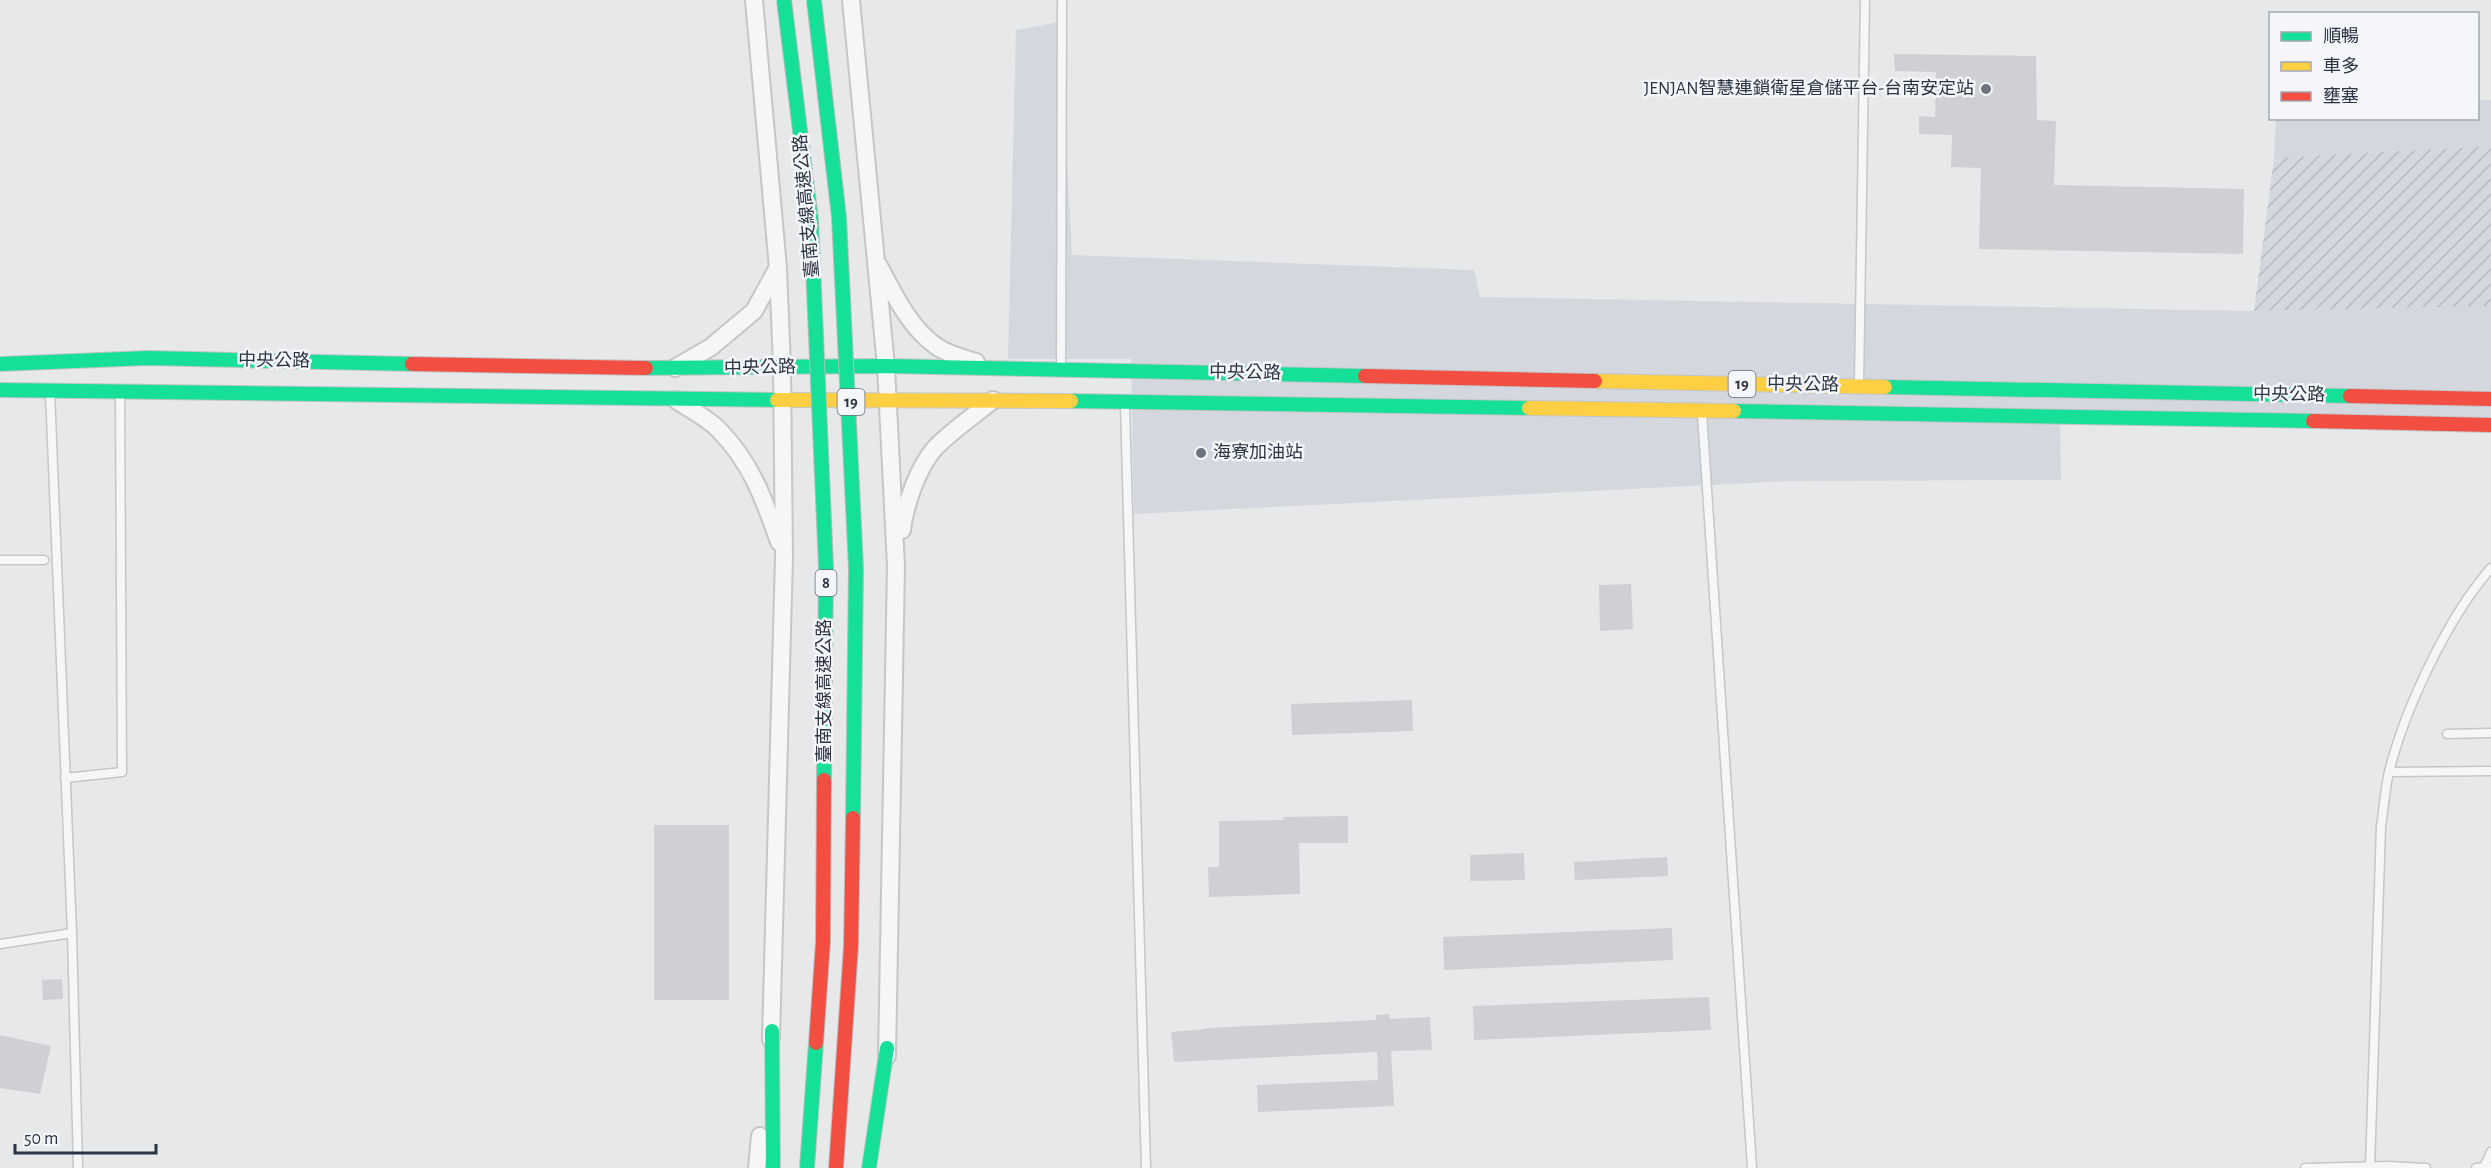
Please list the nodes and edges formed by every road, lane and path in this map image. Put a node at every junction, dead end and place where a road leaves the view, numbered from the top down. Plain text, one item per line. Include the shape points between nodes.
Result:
1 (754, 0) edge
2 (784, 0) edge
3 (814, 0) edge
4 (851, 0) edge
5 (1062, 0) edge
6 (1865, 0) edge
7 (874, 257) junction
8 (778, 268) junction
9 (0, 364) edge
10 (886, 366) junction
11 (782, 367) junction
12 (994, 368) junction
13 (673, 369) junction
14 (1061, 369) junction
15 (50, 389) junction
16 (0, 390) edge
17 (120, 390) junction
18 (672, 398) junction
19 (1859, 399) junction
20 (2491, 399) edge
21 (993, 400) junction
22 (782, 401) junction
23 (1125, 401) junction
24 (888, 402) junction
25 (1702, 410) junction
26 (2491, 426) edge
27 (784, 557) junction
28 (0, 560) edge
29 (44, 560) dead end
30 (896, 566) junction
31 (2491, 568) edge
32 (2491, 733) edge
33 (2447, 735) dead end
34 (2491, 771) edge
35 (2389, 772) junction
36 (65, 778) junction
37 (72, 933) junction
38 (0, 944) edge
39 (772, 1031) junction
40 (887, 1048) junction
41 (2491, 1152) edge
42 (2370, 1167) edge
43 (2484, 1167) edge
44 (78, 1168) edge
45 (757, 1168) edge
46 (773, 1168) edge
47 (807, 1168) edge
48 (836, 1168) edge
49 (869, 1168) edge
50 (883, 1168) edge
51 (1146, 1168) edge
52 (1752, 1168) edge
53 (2305, 1168) edge
54 (2426, 1168) edge

1 - 8 street
2 - 47 main road, 臺南支線高速公路 / 8, bridge via 811,220 826,567 823,942
3 - 48 main road, 臺南支線高速公路 / 8, bridge via 838,217 856,568 851,946
4 - 7 street
5 - 14 lane
6 - 19 lane
7 - 10 street
7 - 12 street via 903,309 937,347
8 - 11 street
8 - 13 street via 754,311 711,347
9 - 13 main road, 中央公路 / 19 via 148,358
10 - 11 main road, 中央公路 / 19
10 - 12 main road, 中央公路 / 19
10 - 24 street
11 - 13 main road, 中央公路 / 19
11 - 22 street
12 - 14 main road, 中央公路 / 19
14 - 19 main road, 中央公路 / 19
15 - 16 main road, 中央公路 / 19
15 - 17 main road, 中央公路 / 19
15 - 36 lane
17 - 18 main road, 中央公路 / 19
17 - 36 lane via 122,772
18 - 22 main road, 中央公路 / 19
18 - 27 street via 717,427 735,448 760,488
19 - 20 main road, 中央公路 / 19
19 - 25 main road, 中央公路 / 19
19 - 26 main road, 中央公路 / 19
21 - 23 main road, 中央公路 / 19
21 - 24 main road, 中央公路 / 19
21 - 30 street via 933,450 904,511
22 - 24 main road, 中央公路 / 19
22 - 27 street
23 - 25 main road, 中央公路 / 19
23 - 51 lane
24 - 30 street
25 - 52 lane
27 - 39 street
28 - 29 lane
30 - 40 street
31 - 35 lane via 2471,590 2441,643
32 - 33 lane
34 - 35 lane
35 - 42 lane via 2381,826
36 - 37 lane
37 - 38 lane
37 - 44 lane
39 - 45 street
39 - 46 main road
40 - 49 main road
40 - 50 street
41 - 43 lane
42 - 53 lane
42 - 54 lane

